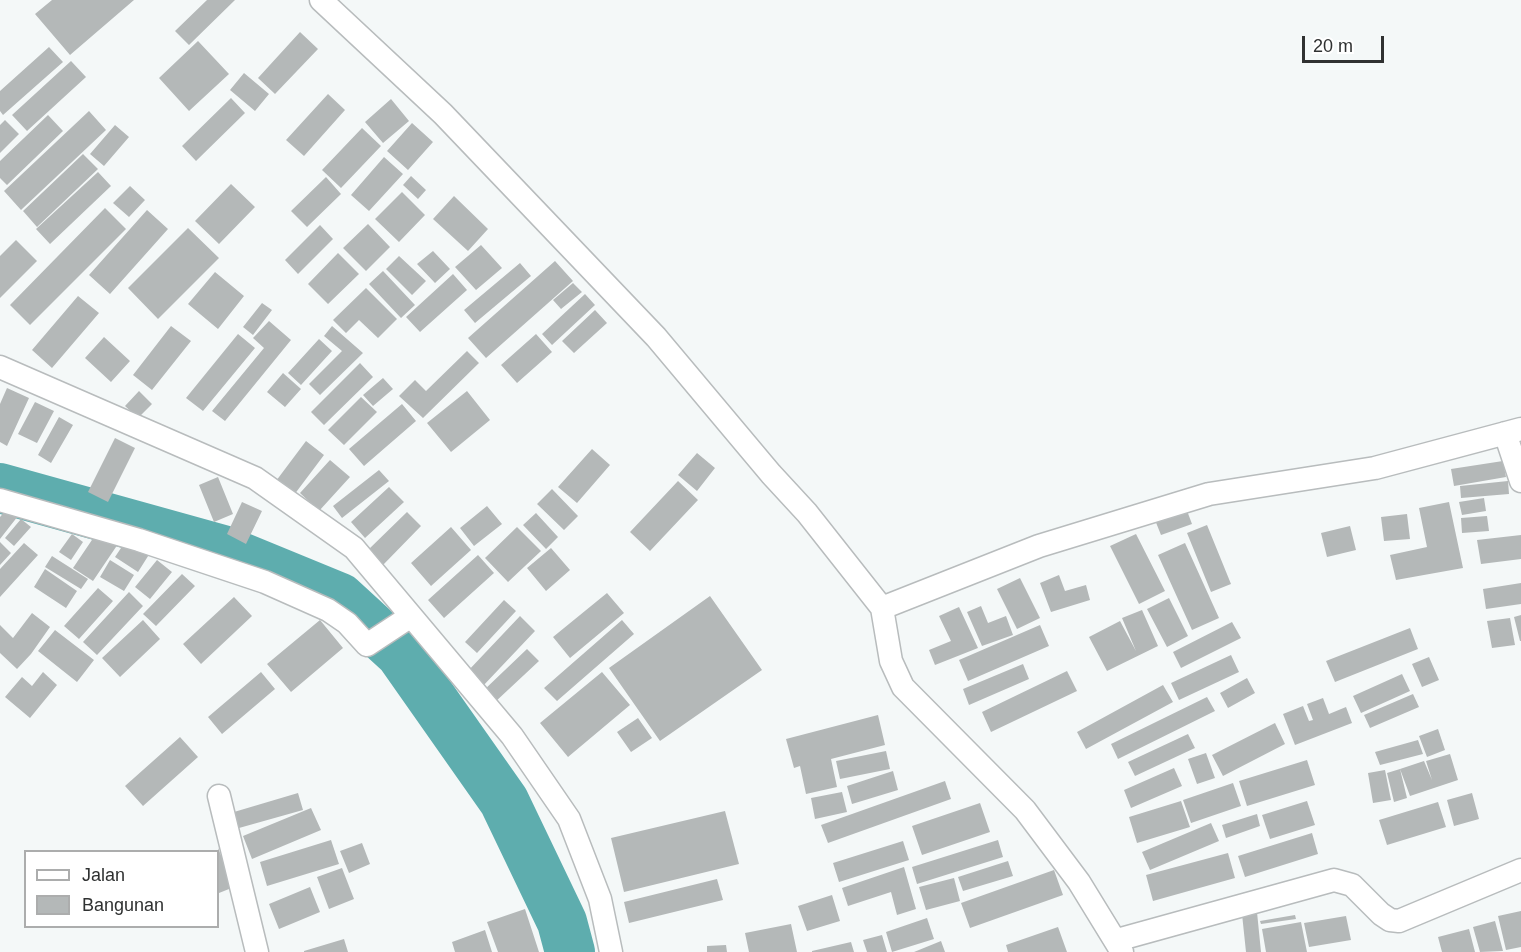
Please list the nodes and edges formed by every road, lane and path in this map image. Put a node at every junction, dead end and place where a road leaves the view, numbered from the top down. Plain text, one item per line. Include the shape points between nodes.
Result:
1 (321, 0) edge
2 (0, 368) edge
3 (1513, 431) edge
4 (1521, 481) edge
5 (0, 500) edge
6 (882, 608) junction
7 (405, 620) junction
8 (219, 796) dead end
9 (1521, 870) edge
10 (1119, 946) edge
11 (257, 952) edge
12 (611, 952) edge

1 - 6 street via 443,114 656,337 807,513
2 - 7 street via 255,478 354,548
3 - 4 street
3 - 6 street via 1375,468 1209,494 1039,546
5 - 7 street via 265,582 328,610 347,623 363,644 370,645
6 - 10 street via 891,661 903,687 1025,810 1079,882
7 - 12 street via 512,736 569,819 600,899
8 - 11 street
9 - 10 street via 1399,921 1381,914 1352,885 1334,880

